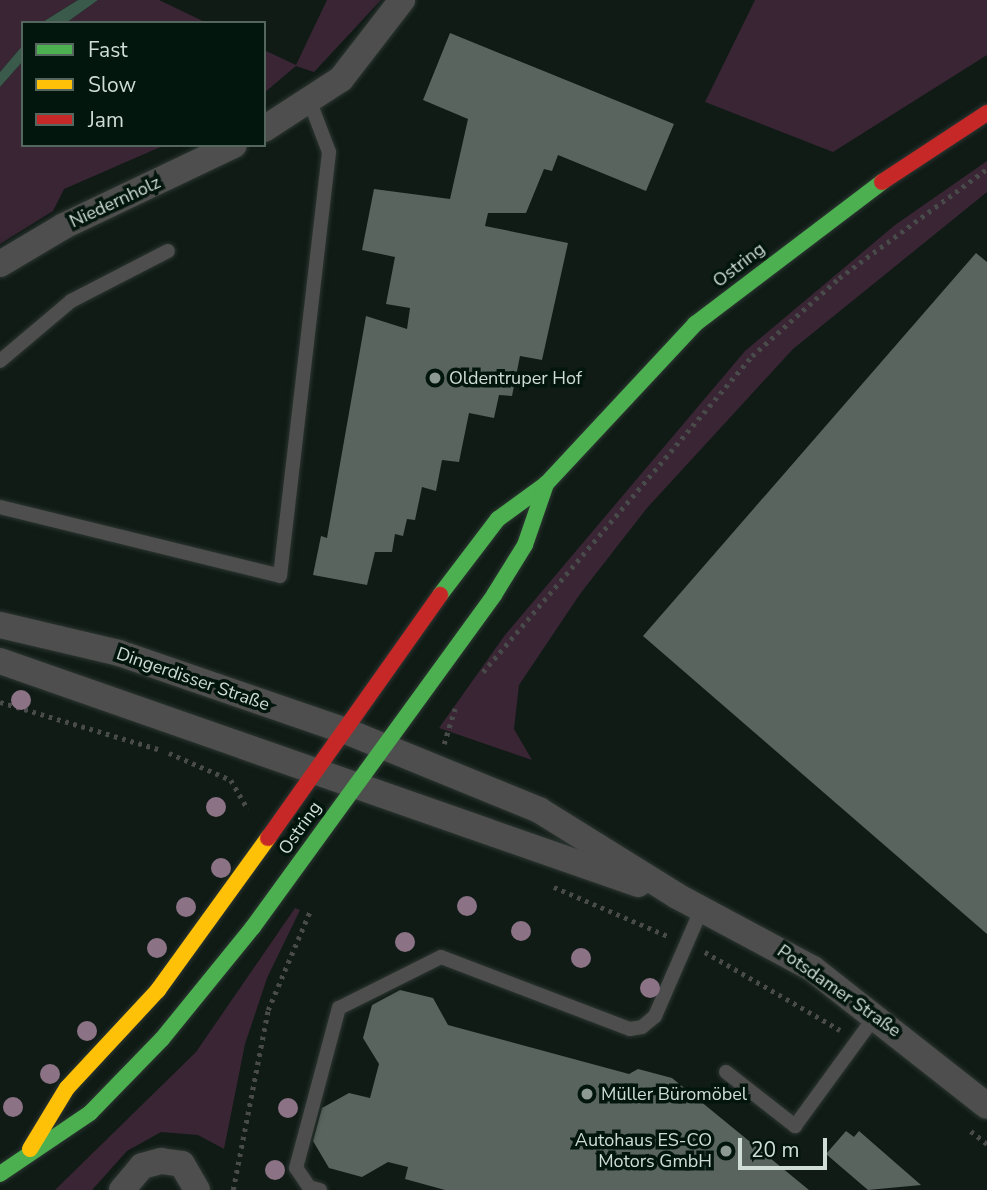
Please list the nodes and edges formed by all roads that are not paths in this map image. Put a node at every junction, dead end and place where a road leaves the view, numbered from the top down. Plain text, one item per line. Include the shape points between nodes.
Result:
1 (402, 0) edge
2 (310, 102) junction
3 (987, 113) edge
4 (266, 129) edge
5 (230, 147) edge
6 (168, 251) dead end
7 (0, 264) edge
8 (0, 361) edge
9 (546, 484) junction
10 (0, 507) edge
11 (0, 625) edge
12 (0, 661) edge
13 (343, 730) junction
14 (382, 745) junction
15 (318, 770) junction
16 (356, 783) junction
17 (677, 896) junction
18 (702, 908) junction
19 (876, 1015) junction
20 (726, 1072) dead end
21 (987, 1106) edge
22 (30, 1149) junction
23 (0, 1174) edge
24 (122, 1190) edge
25 (197, 1190) edge
26 (320, 1190) edge

1 - 2 street via 366,51
2 - 4 street
2 - 10 lane via 329,152 280,576
3 - 9 main road, Ostring via 878,184 695,324
5 - 7 street, Niedernholz via 64,226
6 - 8 lane via 71,301
9 - 13 main road, Ostring via 498,519 448,578
9 - 14 main road, Ostring via 525,545 494,595
11 - 13 street, Dingerdisser Straße via 119,653
12 - 15 street
13 - 14 street, Dingerdisser Straße
13 - 15 main road, Ostring
14 - 16 main road, Ostring
14 - 17 street, Potsdamer Straße via 539,810
15 - 16 street
15 - 22 main road, Ostring via 222,909 158,990 67,1088
16 - 17 street, Potsdamer Straße via 525,848
16 - 22 main road, Ostring via 253,927 162,1039 90,1113
17 - 18 street, Potsdamer Straße
18 - 19 street, Potsdamer Straße via 813,969
18 - 26 lane via 655,1016 642,1027 630,1029 442,957 339,1008 296,1168 309,1187
19 - 20 lane via 795,1126
19 - 21 street, Potsdamer Straße
22 - 23 main road, Ostring
24 - 25 street via 142,1166 161,1161 182,1164

